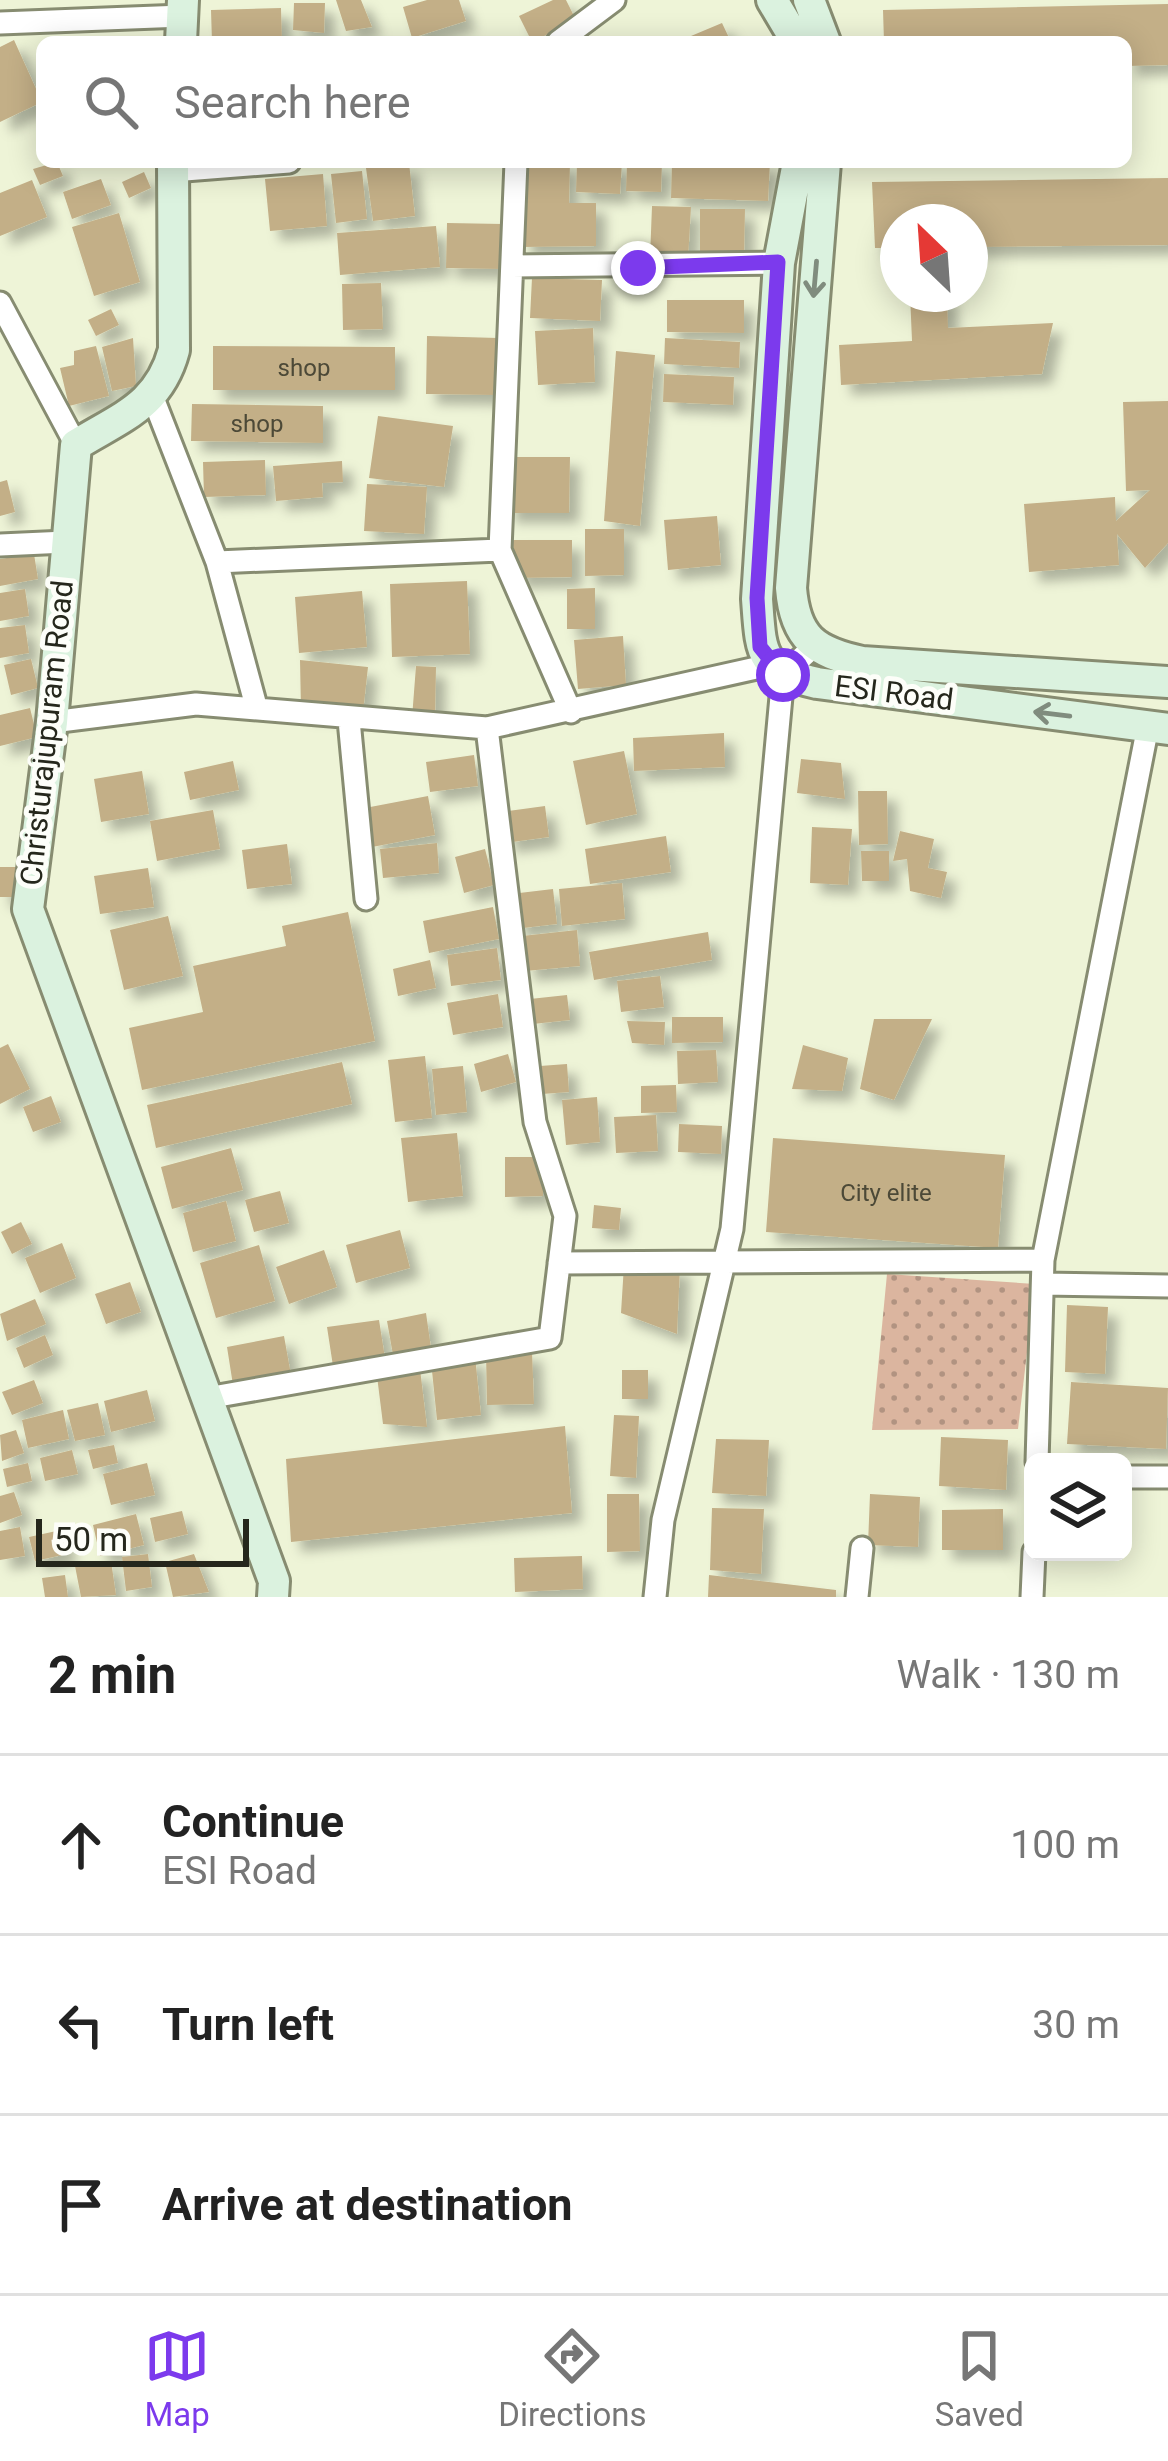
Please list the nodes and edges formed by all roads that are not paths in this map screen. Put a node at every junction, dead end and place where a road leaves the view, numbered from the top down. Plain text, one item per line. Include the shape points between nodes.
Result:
1 (614, 0) edge
2 (772, 0) edge
3 (809, 0) edge
4 (182, 19) edge
5 (0, 23) edge
6 (566, 36) edge
7 (793, 36) edge
8 (823, 36) edge
9 (172, 168) edge
10 (516, 168) edge
11 (797, 168) edge
12 (825, 168) edge
13 (778, 262) junction
14 (512, 266) junction
15 (0, 303) edge
16 (153, 398) junction
17 (76, 445) junction
18 (66, 542) junction
19 (0, 545) edge
20 (500, 550) junction
21 (217, 562) junction
22 (812, 648) junction
23 (777, 670) junction
24 (1168, 682) edge
25 (256, 706) junction
26 (572, 712) junction
27 (349, 720) junction
28 (52, 722) junction
29 (487, 728) junction
30 (1158, 728) edge
31 (366, 899) dead end
32 (14, 906) edge
33 (1043, 1260) junction
34 (559, 1263) junction
35 (723, 1266) junction
36 (1043, 1284) junction
37 (1168, 1286) edge
38 (207, 1398) junction
39 (1037, 1453) edge
40 (1132, 1477) edge
41 (1168, 1477) edge
42 (862, 1548) dead end
43 (1034, 1561) edge
44 (272, 1597) edge
45 (656, 1597) edge
46 (857, 1597) edge
47 (1032, 1597) edge

1 - 6 street
2 - 7 street
3 - 8 street
4 - 5 street
9 - 16 street via 174,350
10 - 14 street
11 - 13 street
12 -> 22 street, ESI Road via 791,588 799,630
13 - 14 street
13 - 23 street via 757,598 760,647
14 - 20 street
15 - 17 street
16 - 17 street
16 - 21 street
17 - 18 street, Christurajupuram Road
18 - 19 street
18 - 28 street, Christurajupuram Road
20 - 21 street
20 - 26 street
21 - 25 street
22 - 23 street
22 - 24 street, ESI Road via 862,662
23 - 26 street
30 -> 23 street, ESI Road
23 - 35 street
25 - 27 street
25 - 28 street via 196,704
26 - 29 street
27 - 29 street
27 - 31 street
28 - 32 street, Christurajupuram Road
29 - 34 street via 535,1122 565,1216
30 - 33 street
32 - 38 street, Christurajupuram Road
33 - 35 street
33 - 36 street
34 - 35 street
34 - 38 street via 550,1338
35 - 45 street via 663,1520
36 - 37 street
36 - 39 street
38 - 44 street, Christurajupuram Road via 274,1581
40 - 41 street
42 - 46 street
43 - 47 street

